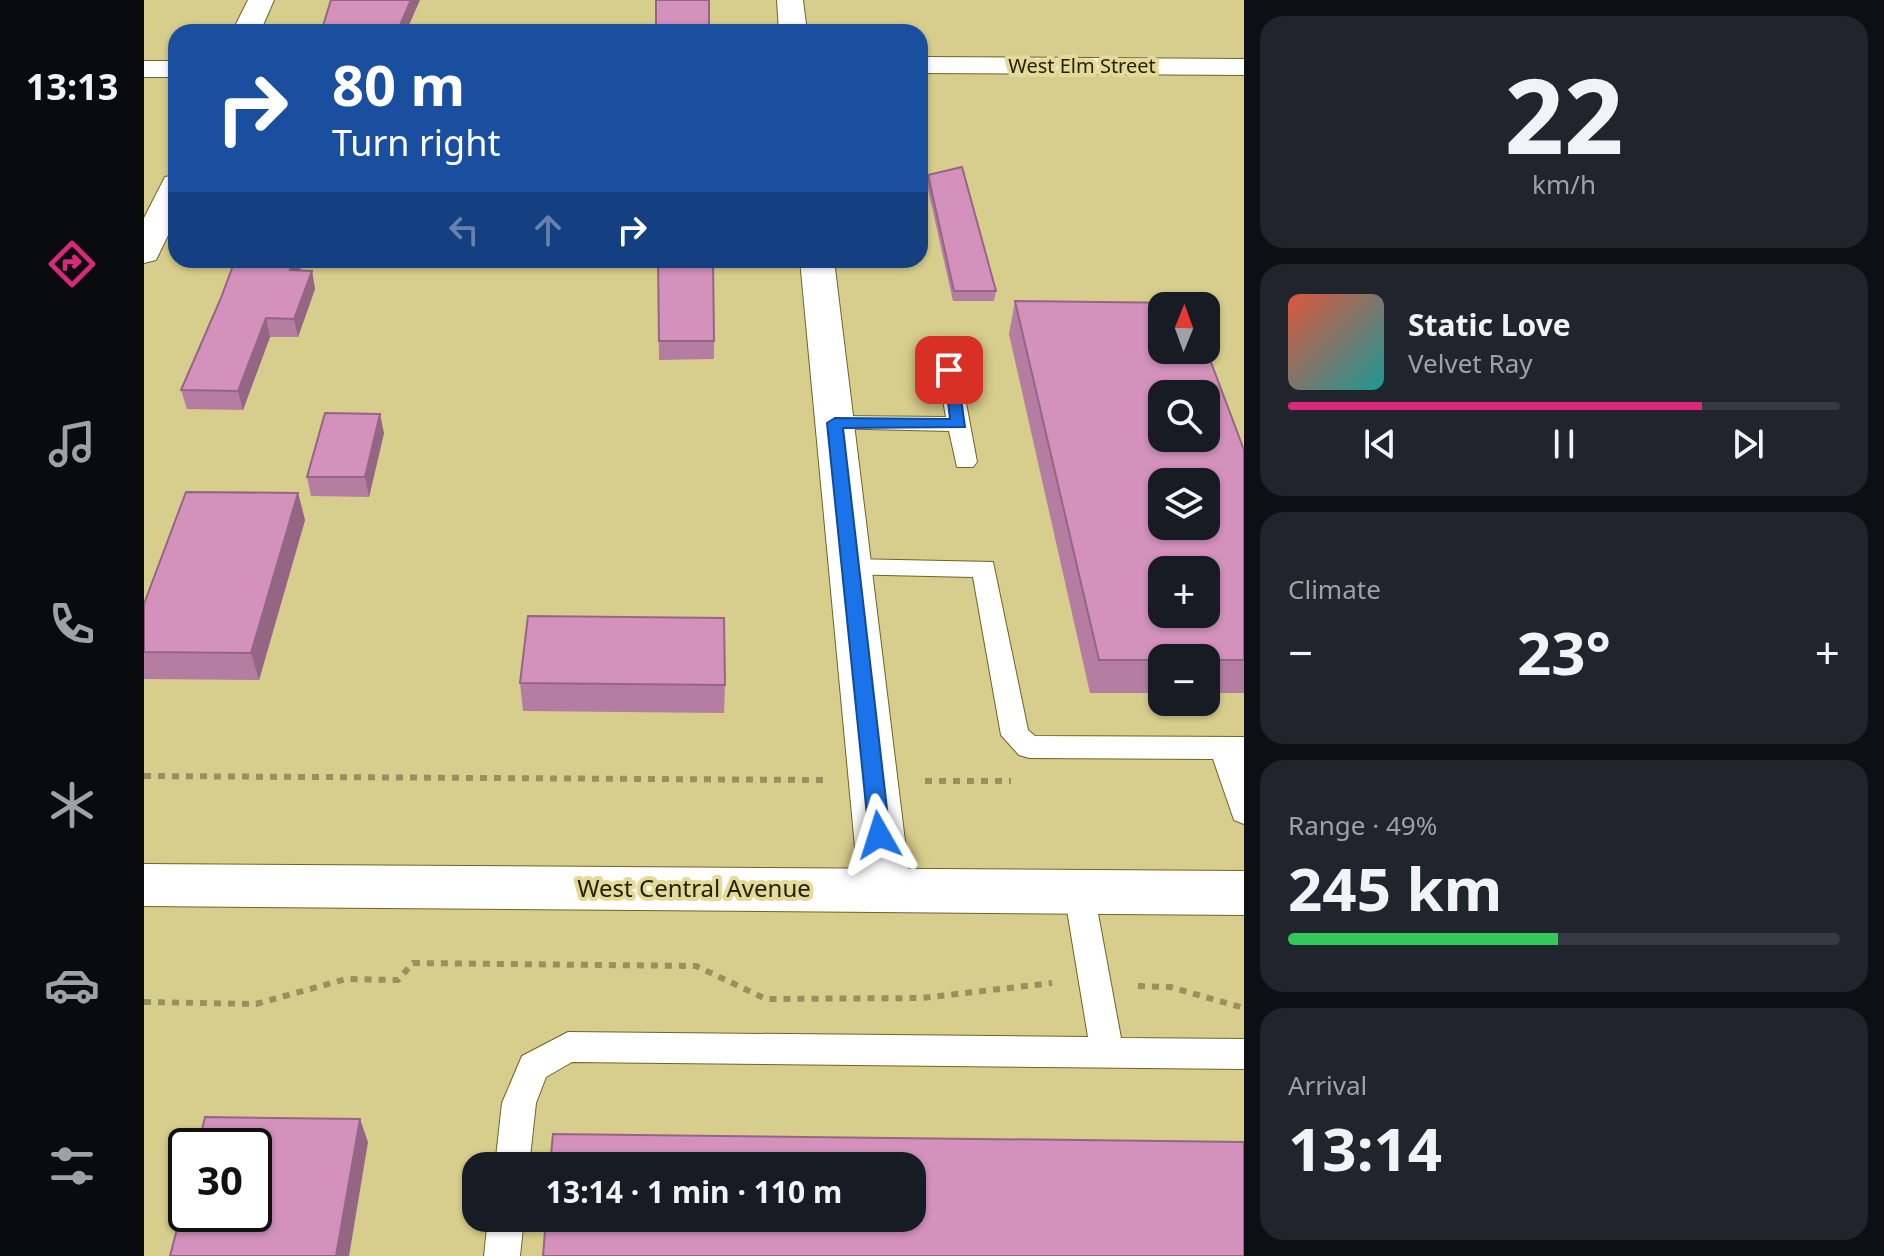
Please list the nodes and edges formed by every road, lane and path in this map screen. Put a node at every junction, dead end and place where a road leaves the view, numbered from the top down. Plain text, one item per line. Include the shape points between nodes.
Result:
1 (261, 0) edge
2 (790, 0) edge
3 (250, 24) edge
4 (792, 24) edge
5 (928, 65) edge
6 (1244, 67) edge
7 (144, 69) edge
8 (168, 69) edge
9 (168, 201) edge
10 (144, 253) edge
11 (818, 268) edge
12 (944, 343) dead end
13 (835, 423) junction
14 (959, 424) junction
15 (965, 462) dead end
16 (850, 568) junction
17 (1234, 748) edge
18 (144, 776) edge
19 (873, 780) junction
20 (1015, 781) dead end
21 (1244, 812) edge
22 (144, 885) edge
23 (885, 890) junction
24 (1079, 892) junction
25 (1244, 893) edge
26 (1095, 985) junction
27 (144, 1002) edge
28 (1244, 1008) edge
29 (1107, 1050) junction
30 (1244, 1054) edge
31 (514, 1152) edge
32 (505, 1232) edge
33 (502, 1256) edge

1 - 3 street
2 - 4 street
5 - 6 street, West Elm Street
7 - 8 street
9 - 10 street
11 - 13 street
12 - 14 lane
13 - 14 lane
13 - 16 street
14 - 15 lane
16 - 17 lane via 984,568 1015,735 1029,747
16 - 19 street
17 - 21 lane
18 - 19 path
19 - 20 path
19 - 23 street
22 - 23 street, West Central Avenue
23 - 24 street, West Central Avenue
24 - 25 street, West Central Avenue
24 - 26 lane
26 - 27 path via 1038,983 922,998 766,999 696,966 413,963 398,980 346,979 256,1004
26 - 28 path via 1170,987
26 - 29 lane
29 - 30 lane
29 - 31 lane via 568,1047 534,1067 519,1103
32 - 33 lane

